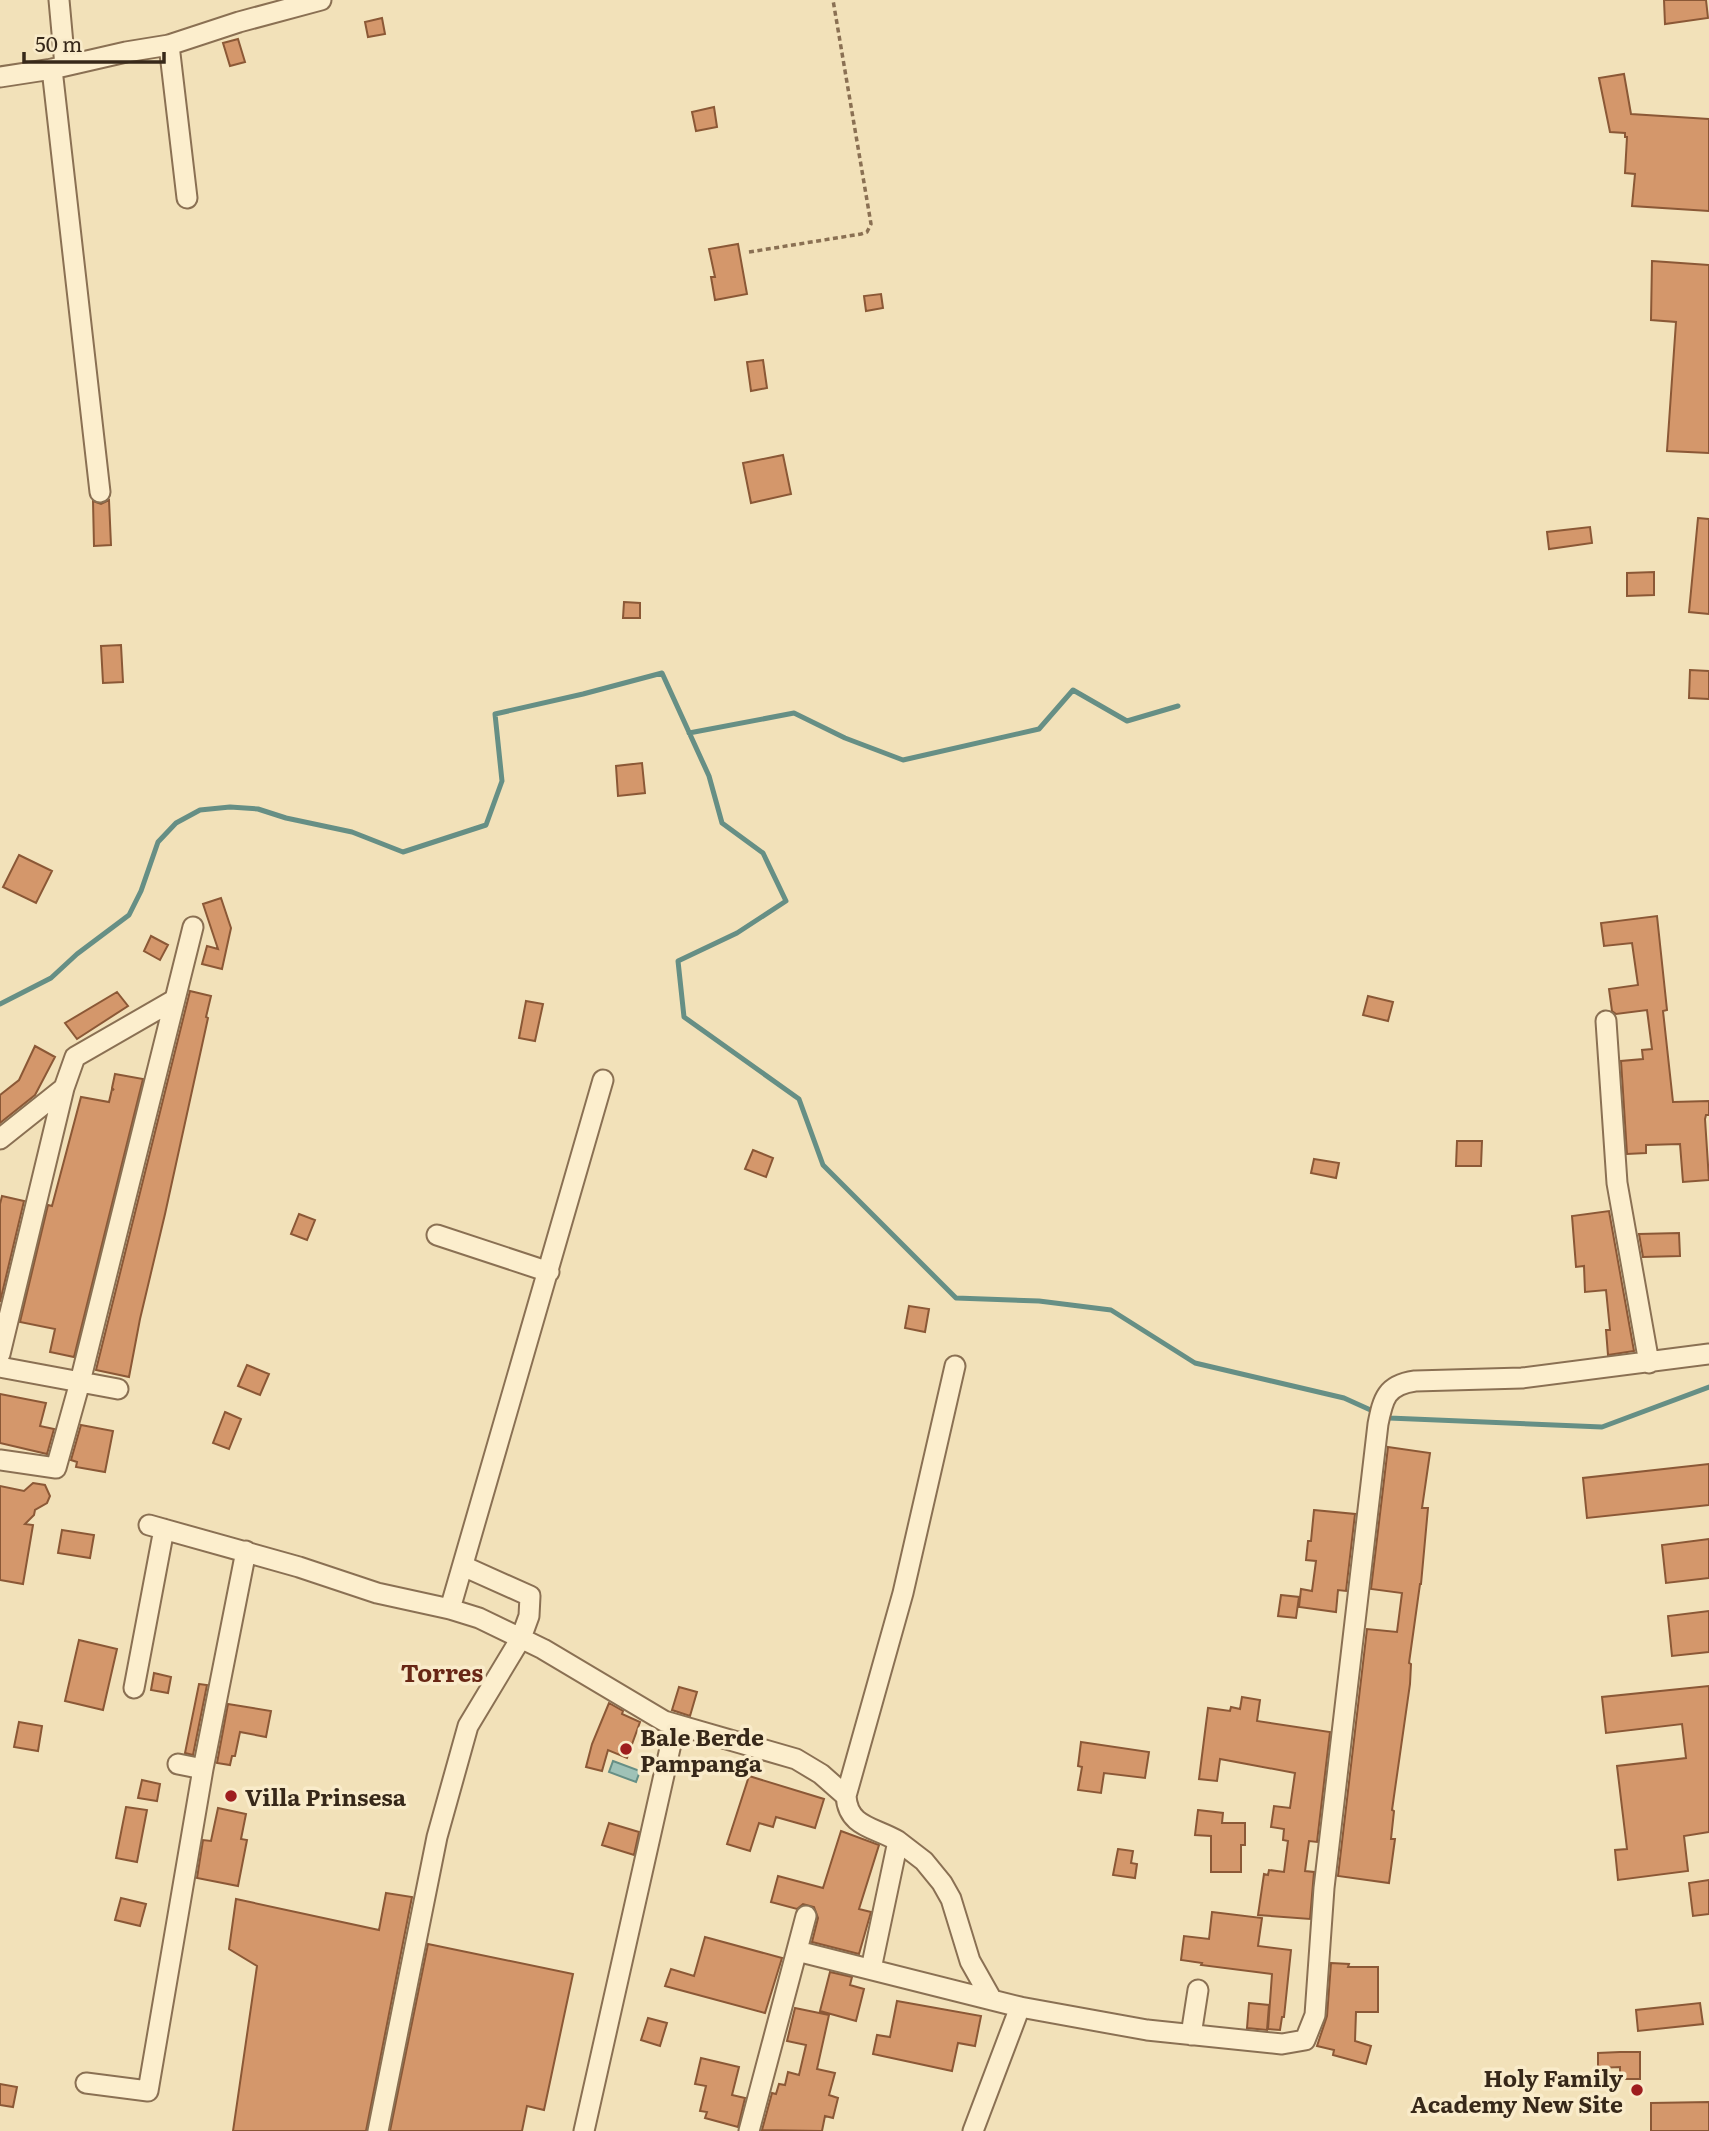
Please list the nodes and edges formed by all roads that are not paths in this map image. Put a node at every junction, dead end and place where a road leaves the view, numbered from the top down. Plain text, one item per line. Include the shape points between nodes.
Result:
1 (59, 0) edge
2 (311, 2) edge
3 (169, 45) junction
4 (58, 67) junction
5 (0, 76) edge
6 (187, 198) dead end
7 (100, 492) dead end
8 (193, 927) dead end
9 (174, 1000) junction
10 (1606, 1021) dead end
11 (603, 1080) dead end
12 (64, 1088) junction
13 (0, 1139) edge
14 (437, 1235) dead end
15 (549, 1272) junction
16 (0, 1354) edge
17 (1709, 1354) edge
18 (1649, 1363) junction
19 (954, 1366) dead end
20 (0, 1367) edge
21 (80, 1382) junction
22 (118, 1389) dead end
23 (0, 1460) edge
24 (246, 1551) junction
25 (463, 1566) junction
26 (450, 1609) junction
27 (521, 1638) junction
28 (134, 1688) dead end
29 (676, 1726) junction
30 (178, 1764) dead end
31 (203, 1769) junction
32 (846, 1796) junction
33 (898, 1842) junction
34 (806, 1916) dead end
35 (797, 1951) junction
36 (871, 1969) junction
37 (1198, 1990) dead end
38 (992, 2000) junction
39 (1020, 2007) junction
40 (1191, 2035) junction
41 (86, 2083) dead end
42 (378, 2131) edge
43 (584, 2131) edge
44 (749, 2131) edge
45 (973, 2131) edge

1 - 4 street
2 - 3 street
3 - 4 street
3 - 6 street
4 - 5 street
4 - 7 street
8 - 9 street
9 - 12 street via 75,1057
9 - 21 street
10 - 18 street via 1616,1183
11 - 15 street
12 - 13 street
12 - 16 street
14 - 15 street
15 - 25 street
17 - 18 street
18 - 40 street via 1522,1378 1403,1382 1384,1399 1312,2026 1305,2040 1282,2045
19 - 32 street via 903,1593
20 - 21 street
21 - 22 street
21 - 23 street via 56,1468
24 - 26 street via 377,1594
24 - 28 street via 156,1527
24 - 31 street
25 - 26 street
25 - 27 street via 530,1596
26 - 27 street
27 - 29 street
27 - 42 street via 468,1726 437,1837
29 - 32 street via 796,1759
29 - 43 street
30 - 31 street
31 - 41 street via 148,2091
32 - 33 street via 852,1818
33 - 36 street
33 - 38 street via 942,1883 970,1961
34 - 35 street
35 - 36 street
35 - 44 street
36 - 38 street
37 - 40 street
38 - 39 street
39 - 40 street
39 - 45 street

